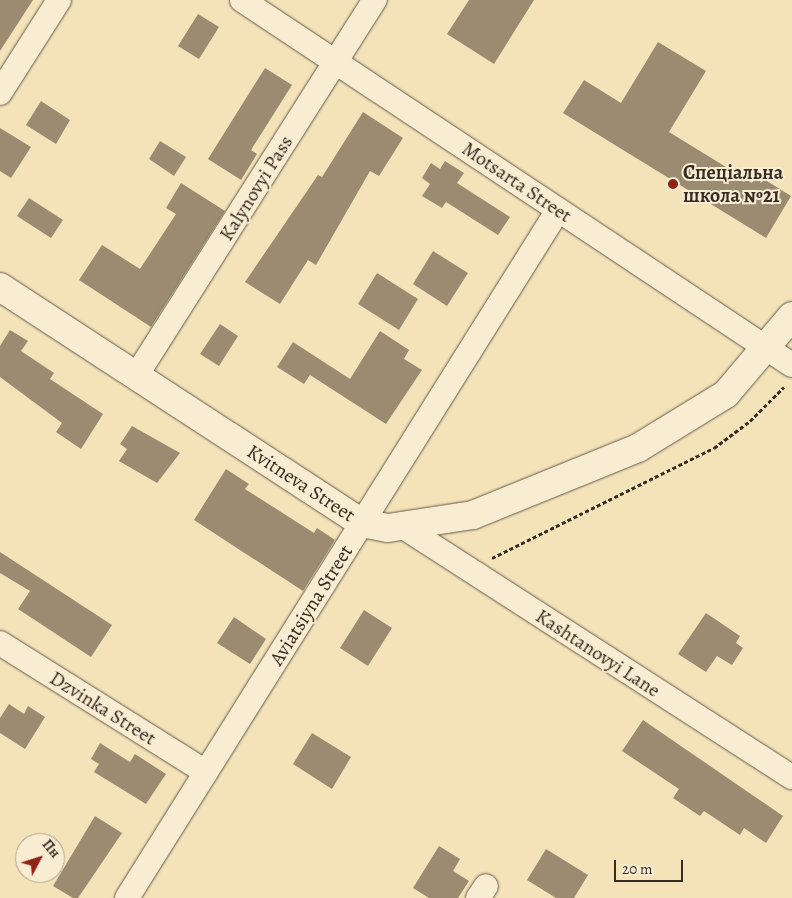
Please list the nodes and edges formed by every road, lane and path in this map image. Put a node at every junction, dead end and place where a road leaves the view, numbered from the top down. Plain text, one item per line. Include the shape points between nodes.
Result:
1 (59, 0) edge
2 (242, 0) edge
3 (375, 0) edge
4 (336, 61) junction
5 (0, 93) edge
6 (558, 210) junction
7 (0, 286) edge
8 (792, 316) edge
9 (766, 350) junction
10 (790, 374) edge
11 (136, 376) junction
12 (362, 523) junction
13 (405, 528) junction
14 (468, 569) junction
15 (0, 643) edge
16 (206, 772) junction
17 (792, 777) edge
18 (127, 898) edge

1 - 5 street
2 - 4 street, Motsarta Street
3 - 4 street, Kalynovyi Pass
4 - 6 street, Motsarta Street
4 - 11 street, Kalynovyi Pass
6 - 9 street, Motsarta Street
6 - 12 street, Aviatsiyna Street
7 - 11 main road, Kvitneva Street
8 - 9 main road, Kvitneva Street
9 - 10 street, Motsarta Street
9 - 13 main road, Kvitneva Street via 711,406 638,448 481,512
10 - 14 path via 750,421 714,448
11 - 12 main road, Kvitneva Street
12 - 13 main road, Kvitneva Street
12 - 16 street, Aviatsiyna Street
13 - 14 street, Kashtanovyi Lane
14 - 17 street, Kashtanovyi Lane
15 - 16 street, Dzvinka Street
16 - 18 street, Aviatsiyna Street

